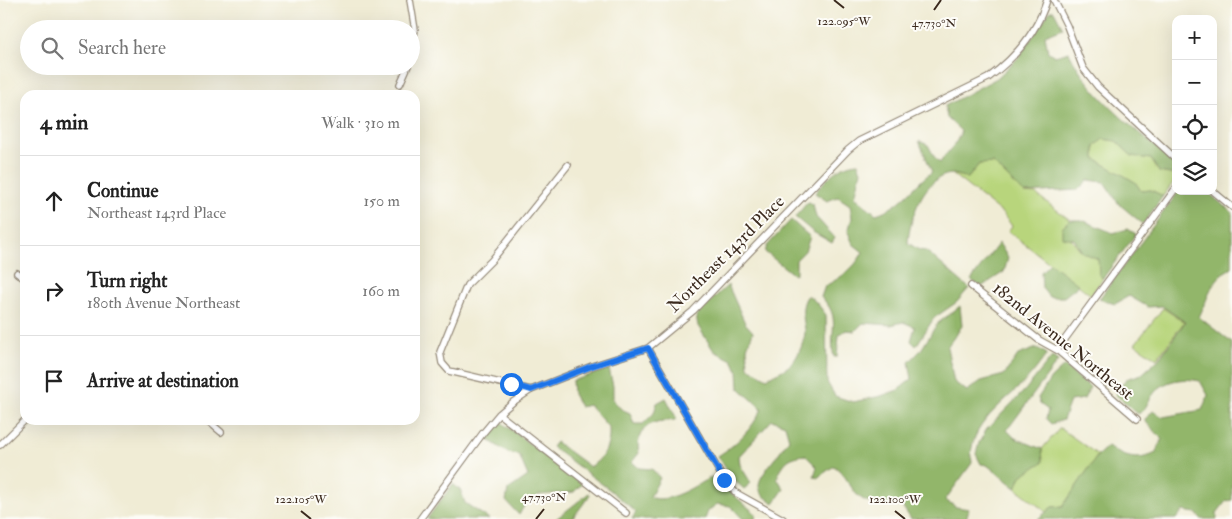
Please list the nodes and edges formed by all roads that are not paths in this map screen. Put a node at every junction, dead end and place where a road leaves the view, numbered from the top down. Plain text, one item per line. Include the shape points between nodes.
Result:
1 (410, 0) edge
2 (1047, 0) edge
3 (1054, 0) edge
4 (413, 20) edge
5 (404, 75) edge
6 (400, 84) dead end
7 (1172, 155) edge
8 (568, 165) dead end
9 (1172, 193) edge
10 (1217, 194) edge
11 (1232, 207) edge
12 (17, 272) dead end
13 (20, 275) edge
14 (971, 286) dead end
15 (648, 348) junction
16 (1057, 350) junction
17 (531, 390) junction
18 (499, 414) junction
19 (1137, 419) dead end
20 (20, 425) edge
21 (212, 425) edge
22 (221, 432) dead end
23 (0, 445) edge
24 (626, 513) dead end
25 (770, 513) junction
26 (420, 519) edge
27 (766, 519) edge
28 (783, 519) edge

1 - 4 street
2 - 15 street, Northeast 143rd Place via 1036,26 1001,68 988,78 859,141 693,311
3 - 7 street via 1083,68 1098,87
5 - 6 street
8 - 17 street via 492,260 467,285 440,352 448,371
9 - 16 street
10 - 11 street
12 - 13 street
14 - 16 street, 182nd Avenue Northeast via 1039,340
15 - 17 street, Northeast 143rd Place
15 - 25 street via 724,480 736,494
16 - 19 street, 182nd Avenue Northeast
17 - 18 street, Northeast 143rd Place
18 - 24 street
18 - 26 street, Northeast 143rd Place
20 - 23 street
21 - 22 street
25 - 27 street
25 - 28 street

